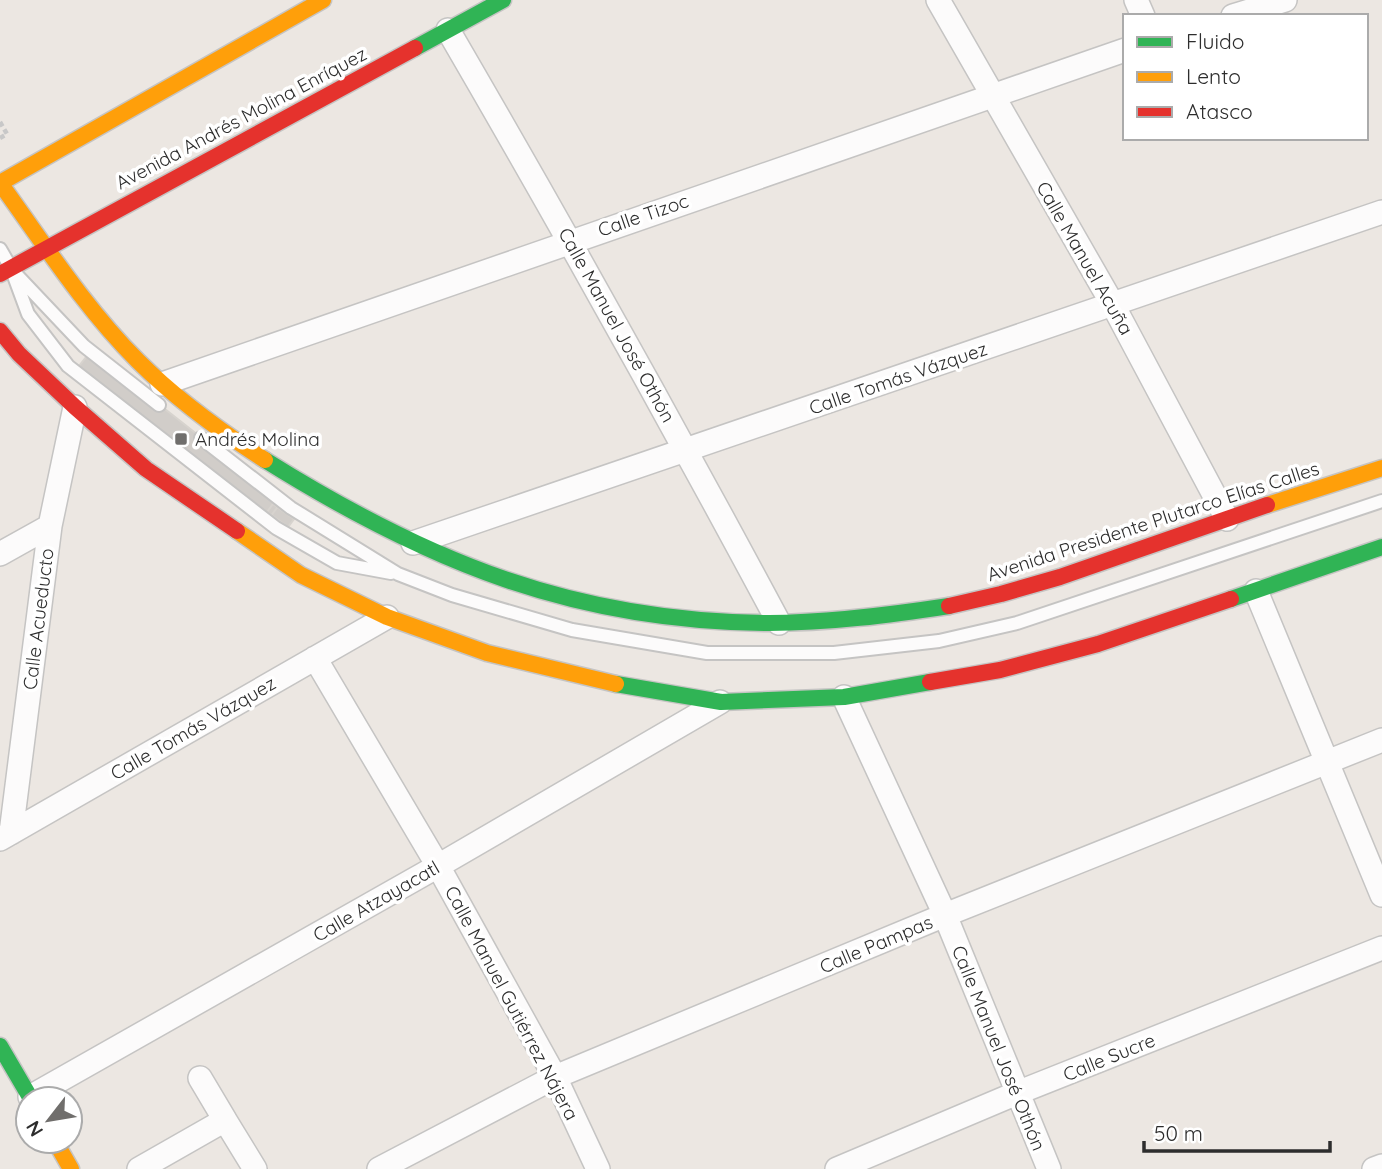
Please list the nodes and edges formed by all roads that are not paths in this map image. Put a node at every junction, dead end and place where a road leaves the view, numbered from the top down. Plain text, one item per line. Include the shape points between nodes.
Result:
1 (323, 0) edge
2 (520, 0) edge
3 (938, 0) edge
4 (1285, 0) edge
5 (494, 5) edge
6 (1240, 14) edge
7 (448, 30) junction
8 (1123, 51) edge
9 (991, 94) junction
10 (0, 183) edge
11 (1382, 212) edge
12 (570, 241) junction
13 (46, 248) junction
14 (0, 249) edge
15 (5, 271) edge
16 (1113, 305) junction
17 (0, 331) edge
18 (162, 384) junction
19 (75, 407) junction
20 (171, 414) dead end
21 (193, 431) dead end
22 (687, 450) junction
23 (1382, 468) edge
24 (1382, 501) edge
25 (1227, 519) junction
26 (50, 526) junction
27 (414, 543) junction
28 (1382, 547) edge
29 (0, 554) edge
30 (398, 574) junction
31 (1256, 591) junction
32 (387, 617) junction
33 (779, 623) junction
34 (315, 658) junction
35 (844, 697) junction
36 (721, 702) junction
37 (1382, 740) edge
38 (1327, 763) junction
39 (5, 836) edge
40 (438, 866) junction
41 (1382, 895) edge
42 (945, 915) junction
43 (1382, 948) edge
44 (0, 1045) edge
45 (555, 1077) junction
46 (200, 1078) dead end
47 (23, 1085) edge
48 (53, 1085) edge
49 (1017, 1093) junction
50 (225, 1120) junction
51 (1382, 1166) edge
52 (139, 1169) edge
53 (255, 1169) edge
54 (379, 1169) edge
55 (598, 1169) edge
56 (837, 1169) edge
57 (1049, 1169) edge
58 (1374, 1169) edge

1 - 10 main road
2 - 5 street
3 - 9 street, Calle Manuel Acuña
4 - 6 street
5 - 7 main road, Avenida Andrés Molina Enríquez
7 - 12 street, Calle Manuel José Othón
7 - 13 main road, Avenida Andrés Molina Enríquez
8 - 9 street, Calle Tizoc
9 - 12 street, Calle Tizoc
9 - 16 street, Calle Manuel Acuña
10 - 13 main road, Avenida Presidente Plutarco Elías Calles
11 - 16 street, Calle Tomás Vázquez
12 - 18 street, Calle Tizoc
12 - 22 street, Calle Manuel José Othón
13 - 15 main road, Avenida Andrés Molina Enríquez
13 - 18 main road, Avenida Presidente Plutarco Elías Calles via 124,347
14 - 15 lane
15 - 20 lane via 84,346
15 - 30 lane via 28,314 68,366 276,528 337,563
16 - 22 street, Calle Tomás Vázquez
16 - 25 street, Calle Manuel Acuña
17 - 19 main road
18 - 27 main road, Avenida Presidente Plutarco Elías Calles via 244,447 317,493
19 - 26 street, Calle Acueducto
19 - 32 main road via 146,469 301,575
21 - 30 lane via 291,508
22 - 27 street, Calle Tomás Vázquez
22 - 33 street, Calle Manuel José Othón
23 - 25 main road, Avenida Presidente Plutarco Elías Calles
24 - 30 lane via 1017,623 939,640 834,653 707,653 572,630
25 - 33 main road, Avenida Presidente Plutarco Elías Calles via 970,602 868,618
26 - 29 street
26 - 39 street, Calle Acueducto
27 - 33 main road, Avenida Presidente Plutarco Elías Calles via 528,589 595,606 675,619
28 - 31 main road
31 - 35 main road via 1098,644 1000,670
31 - 38 street
32 - 34 street, Calle Tomás Vázquez
32 - 36 main road via 488,653 576,676
34 - 39 street, Calle Tomás Vázquez
34 - 40 street, Calle Manuel Gutiérrez Nájera
35 - 36 main road
35 - 42 street, Calle Manuel José Othón
36 - 40 street, Calle Atzayacatl
37 - 38 street, Calle Pampas
38 - 41 street
38 - 42 street, Calle Pampas
40 - 45 street, Calle Manuel Gutiérrez Nájera
40 - 48 street, Calle Atzayacatl
42 - 45 street, Calle Pampas
42 - 49 street, Calle Manuel José Othón
43 - 49 street, Calle Sucre
44 - 47 main road
45 - 54 street, Calle Pampas
45 - 55 street, Calle Manuel Gutiérrez Nájera
46 - 50 street
49 - 56 street, Calle Sucre
49 - 57 street, Calle Manuel José Othón
50 - 52 street
50 - 53 street
51 - 58 street

